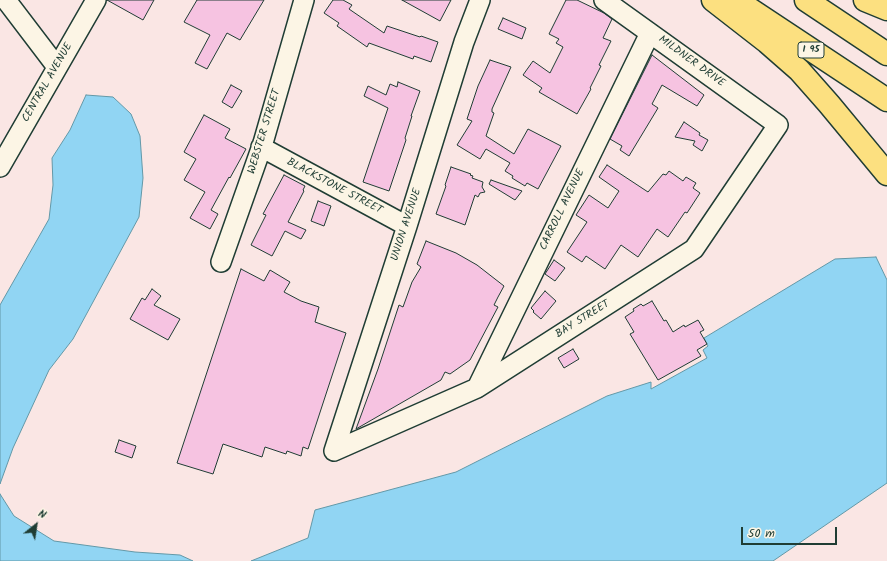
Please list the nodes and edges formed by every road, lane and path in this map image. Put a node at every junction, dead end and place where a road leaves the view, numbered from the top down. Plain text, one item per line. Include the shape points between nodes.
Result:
1 (6, 0) edge
2 (96, 0) edge
3 (304, 0) edge
4 (480, 0) edge
5 (604, 0) edge
6 (713, 0) edge
7 (736, 0) edge
8 (806, 0) edge
9 (865, 0) edge
10 (887, 9) edge
11 (650, 32) junction
12 (887, 54) edge
13 (57, 67) junction
14 (887, 100) edge
15 (778, 125) joint
16 (261, 147) junction
17 (0, 167) edge
18 (887, 174) edge
19 (407, 226) junction
20 (221, 262) dead end
21 (477, 388) junction
22 (334, 451) joint

1 - 13 street
2 - 13 street, CENTRAL AVENUE
3 - 16 street, WEBSTER STREET
4 - 19 street, UNION AVENUE via 464,42
5 - 11 street, MILDNER DRIVE
6 - 18 highway via 799,70
7 - 14 highway, I 95
8 - 12 highway
9 - 10 highway
11 - 15 street, MILDNER DRIVE
11 - 21 street, CARROLL AVENUE
13 - 17 street, CENTRAL AVENUE
15 - 21 street, BAY STREET via 694,249
16 - 19 street, BLACKSTONE STREET
16 - 20 street, WEBSTER STREET
19 - 22 street, UNION AVENUE
21 - 22 street, BAY STREET

